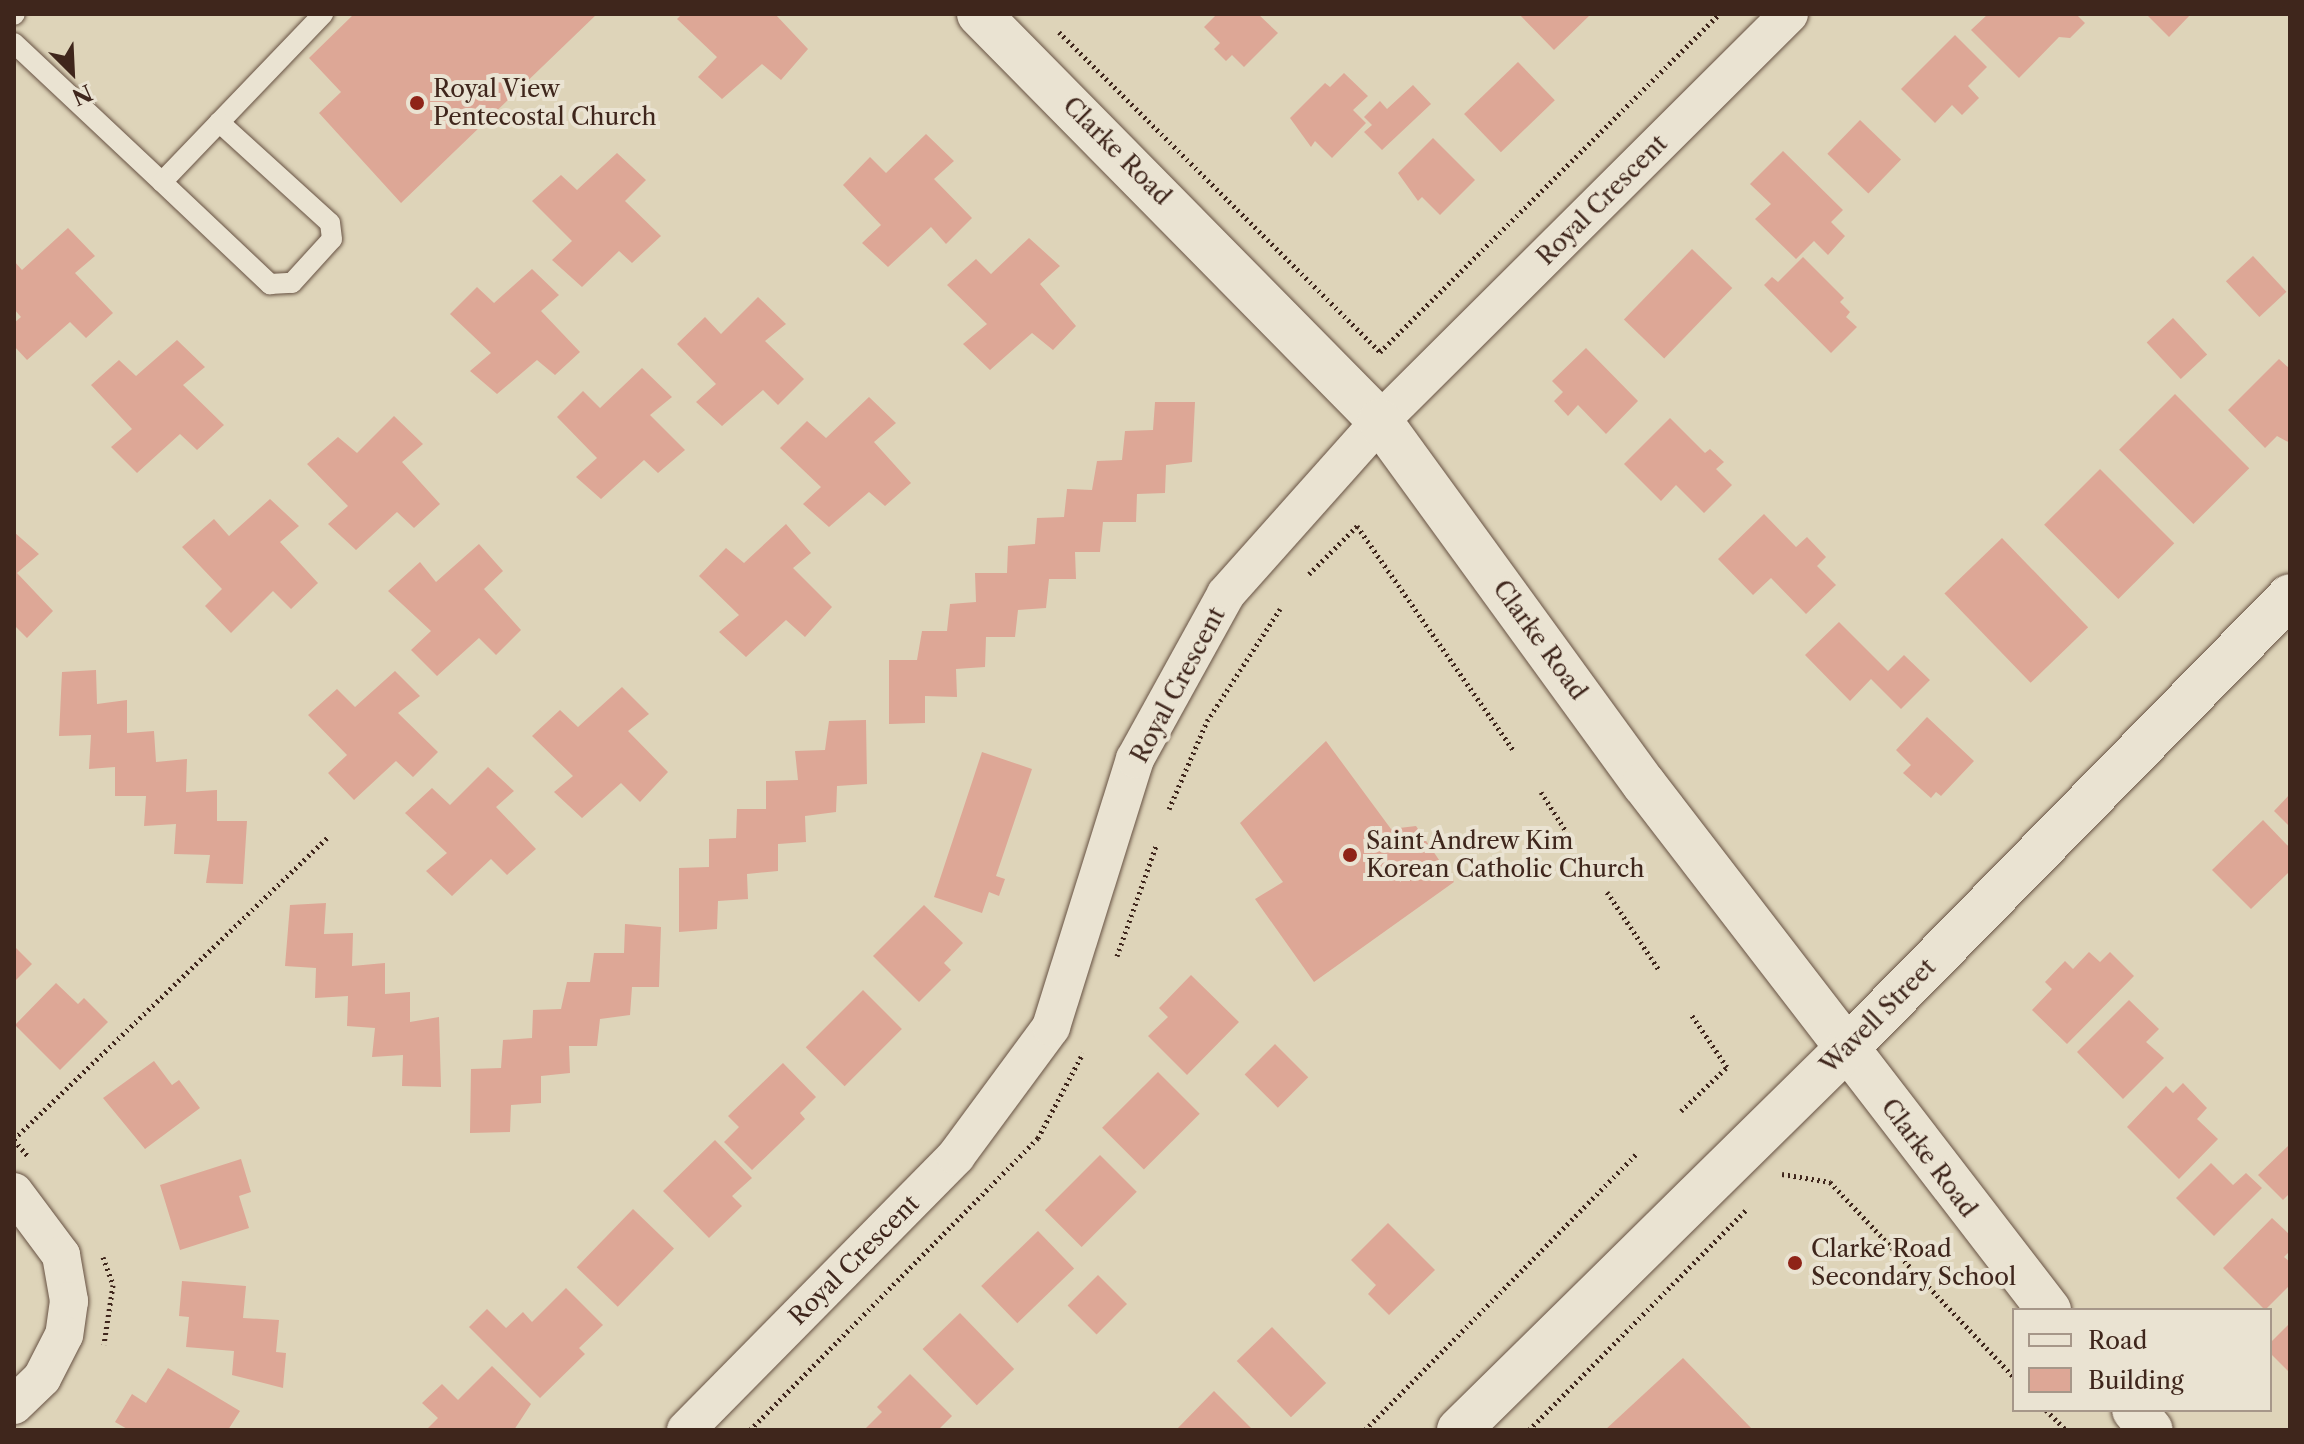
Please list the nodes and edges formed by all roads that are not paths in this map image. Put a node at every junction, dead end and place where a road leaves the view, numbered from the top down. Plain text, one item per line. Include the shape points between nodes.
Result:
1 (323, 14) edge
2 (979, 14) edge
3 (1789, 14) edge
4 (14, 43) edge
5 (219, 122) junction
6 (162, 182) junction
7 (1380, 421) junction
8 (2290, 596) edge
9 (1846, 1049) junction
10 (14, 1192) edge
11 (2047, 1308) edge
12 (14, 1405) edge
13 (2136, 1412) edge
14 (686, 1430) edge
15 (1459, 1430) edge
16 (2151, 1430) edge

1 - 5 lane
2 - 7 main road, Clarke Road
3 - 7 street, Royal Crescent
4 - 6 lane
5 - 6 lane
5 - 6 lane via 330,223 332,239 292,283 270,284
7 - 9 main road, Clarke Road
7 - 14 street, Royal Crescent via 1226,594 1135,759 1051,1027 956,1156
8 - 9 main road, Wavell Street
9 - 11 main road, Clarke Road
9 - 15 main road, Wavell Street
10 - 12 street via 61,1255 69,1301 64,1335 42,1378
13 - 16 main road

